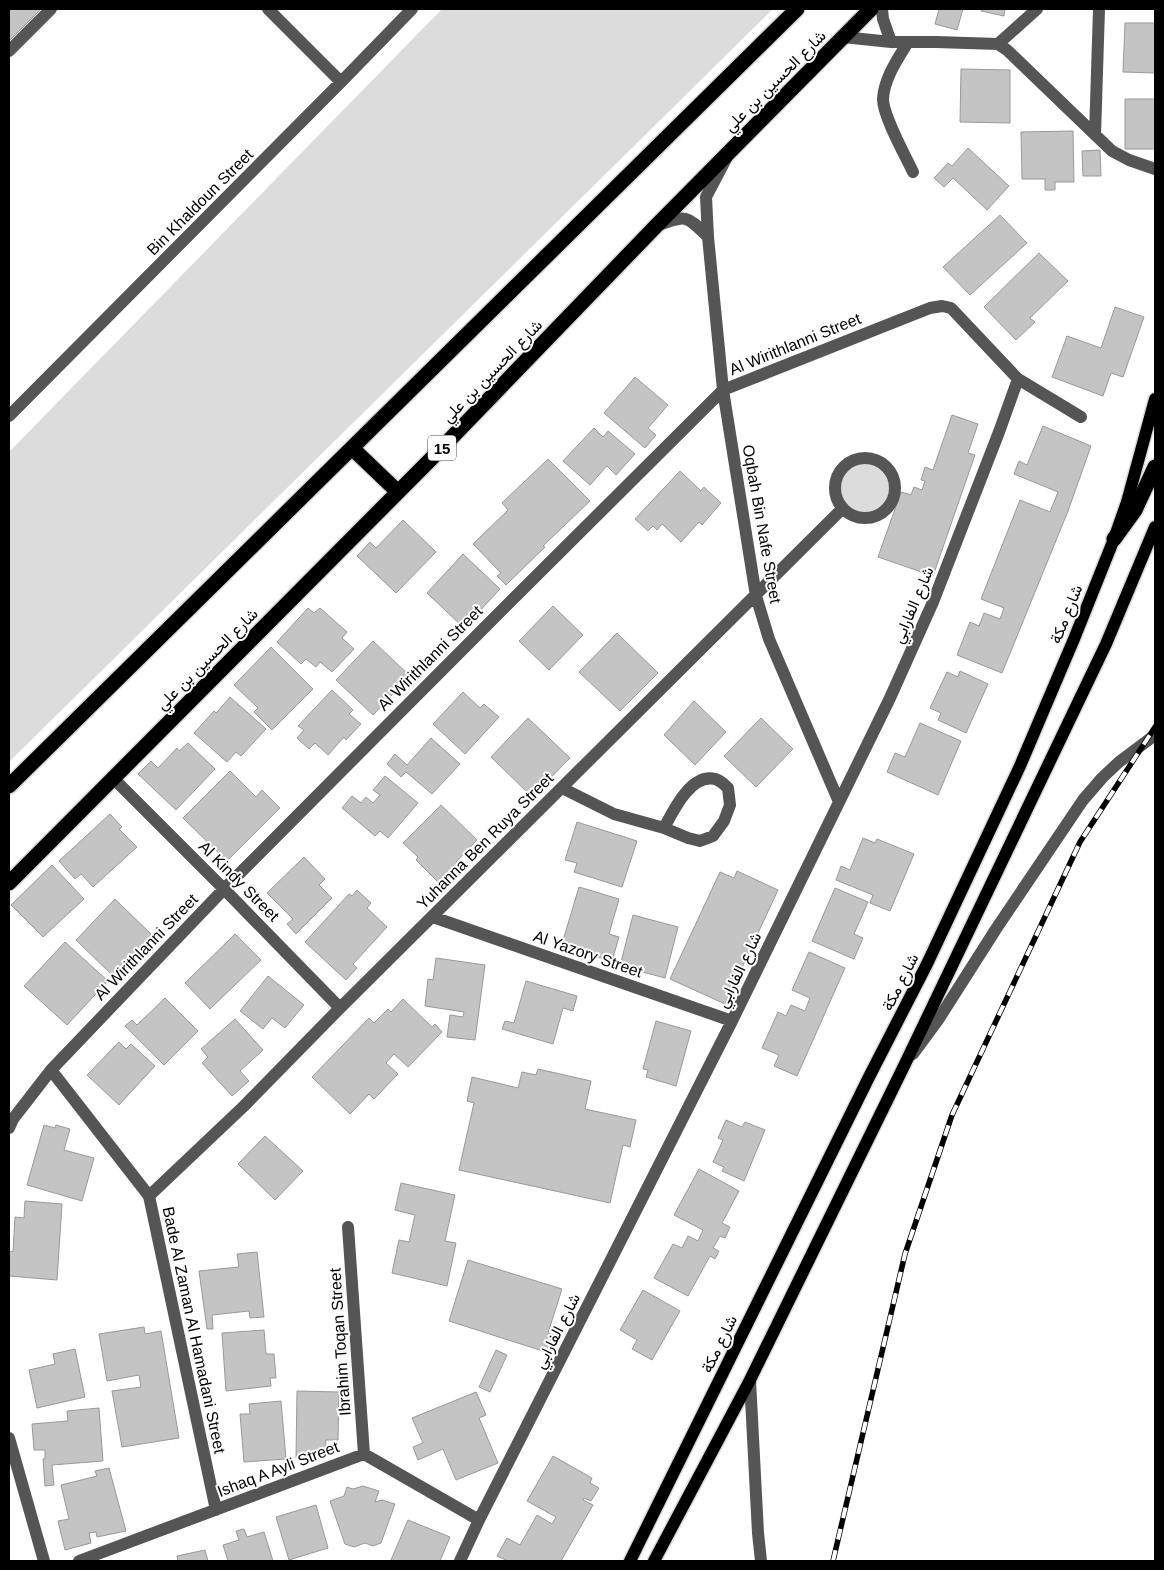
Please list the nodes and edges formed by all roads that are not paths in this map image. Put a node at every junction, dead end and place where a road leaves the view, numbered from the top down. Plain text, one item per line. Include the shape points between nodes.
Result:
1 (51, 9) edge
2 (268, 9) edge
3 (412, 9) edge
4 (797, 9) edge
5 (871, 9) edge
6 (882, 9) edge
7 (1037, 9) edge
8 (1100, 9) edge
9 (844, 37) junction
10 (891, 42) junction
11 (908, 42) junction
12 (998, 44) junction
13 (9, 51) edge
14 (341, 82) junction
15 (1095, 135) junction
16 (728, 154) junction
17 (1155, 169) edge
18 (913, 172) dead end
19 (657, 225) junction
20 (708, 238) junction
21 (1018, 379) junction
22 (723, 390) junction
23 (1155, 399) edge
24 (9, 416) edge
25 (1081, 417) dead end
26 (352, 448) junction
27 (1155, 467) edge
28 (398, 492) junction
29 (843, 508) junction
30 (1155, 527) edge
31 (1114, 539) junction
32 (756, 596) junction
33 (1155, 735) edge
34 (113, 778) junction
35 (9, 786) edge
36 (562, 788) junction
37 (839, 802) junction
38 (664, 828) junction
39 (9, 883) edge
40 (224, 888) junction
41 (433, 917) junction
42 (340, 1008) junction
43 (732, 1021) junction
44 (904, 1066) junction
45 (50, 1070) junction
46 (9, 1128) edge
47 (148, 1196) junction
48 (348, 1227) dead end
49 (750, 1380) junction
50 (9, 1438) edge
51 (364, 1454) junction
52 (216, 1510) junction
53 (479, 1520) junction
54 (44, 1561) edge
55 (79, 1561) edge
56 (460, 1561) edge
57 (630, 1561) edge
58 (654, 1561) edge
59 (761, 1561) edge

1 - 13 street
2 - 14 street
3 - 14 street, Bin Khaldoun Street
4 - 26 highway
5 - 9 highway, شارع الحسين بن علي / 15
6 - 10 street
7 - 12 street
8 - 15 street
9 - 10 street
9 - 16 highway, شارع الحسين بن علي / 15
10 - 11 street
11 - 12 street
11 - 18 street via 890,71 883,99 890,123
12 - 15 street
14 - 24 street, Bin Khaldoun Street
15 - 17 street via 1112,151
16 - 19 highway, شارع الحسين بن علي / 15
16 - 20 street, Oqbah Bin Nafe Street via 706,197
19 - 20 street via 679,217 690,220
19 - 28 highway, شارع الحسين بن علي / 15
20 - 22 street, Oqbah Bin Nafe Street
21 - 22 street, Al Wirithlanni Street via 951,308 942,306
21 - 25 street
21 - 37 street, شارع الفارابي via 933,602
22 - 32 street, Oqbah Bin Nafe Street
22 - 40 street, Al Wirithlanni Street
23 - 31 main road, شارع مكة
26 - 28 highway
26 - 35 highway
27 - 31 highway via 1135,510
28 - 34 highway, شارع الحسين بن علي / 15
29 - 29 street via 860,517 880,514 893,499 894,479 889,470 873,459 854,460 846,465 839,472 835,491
29 - 32 street, Yuhanna Ben Ruya Street
30 - 44 main road via 1106,644
31 - 57 main road, شارع مكة via 1020,766 927,964
32 - 36 street, Yuhanna Ben Ruya Street
32 - 37 street, Oqbah Bin Nafe Street via 769,640
33 - 44 street via 1119,762 1083,800 938,1020
34 - 39 highway, شارع الحسين بن علي / 15
34 - 40 street, Al Kindy Street
36 - 38 street via 614,814
36 - 41 street, Yuhanna Ben Ruya Street
37 - 43 street, شارع الفارابي
38 - 38 street via 700,841 713,836 724,822 730,805 728,788 716,779 698,782 682,797
40 - 42 street, Al Kindy Street
40 - 45 street, Al Wirithlanni Street
41 - 42 street, Yuhanna Ben Ruya Street
41 - 43 street, Al Yazory Street
42 - 47 street, Yuhanna Ben Ruya Street via 244,1106
43 - 53 street, شارع الفارابي
44 - 49 main road
45 - 46 street, Al Wirithlanni Street
45 - 47 street, Bade Al Zaman Al Hamadani Street
47 - 52 street, Bade Al Zaman Al Hamadani Street
48 - 51 street, Ibrahim Toqan Street
49 - 58 main road
49 - 59 street
50 - 54 street
51 - 52 street, Ishaq A Ayli Street
51 - 53 street, Ishaq A Ayli Street
52 - 55 street, Ishaq A Ayli Street
53 - 56 street, شارع الفارابي

